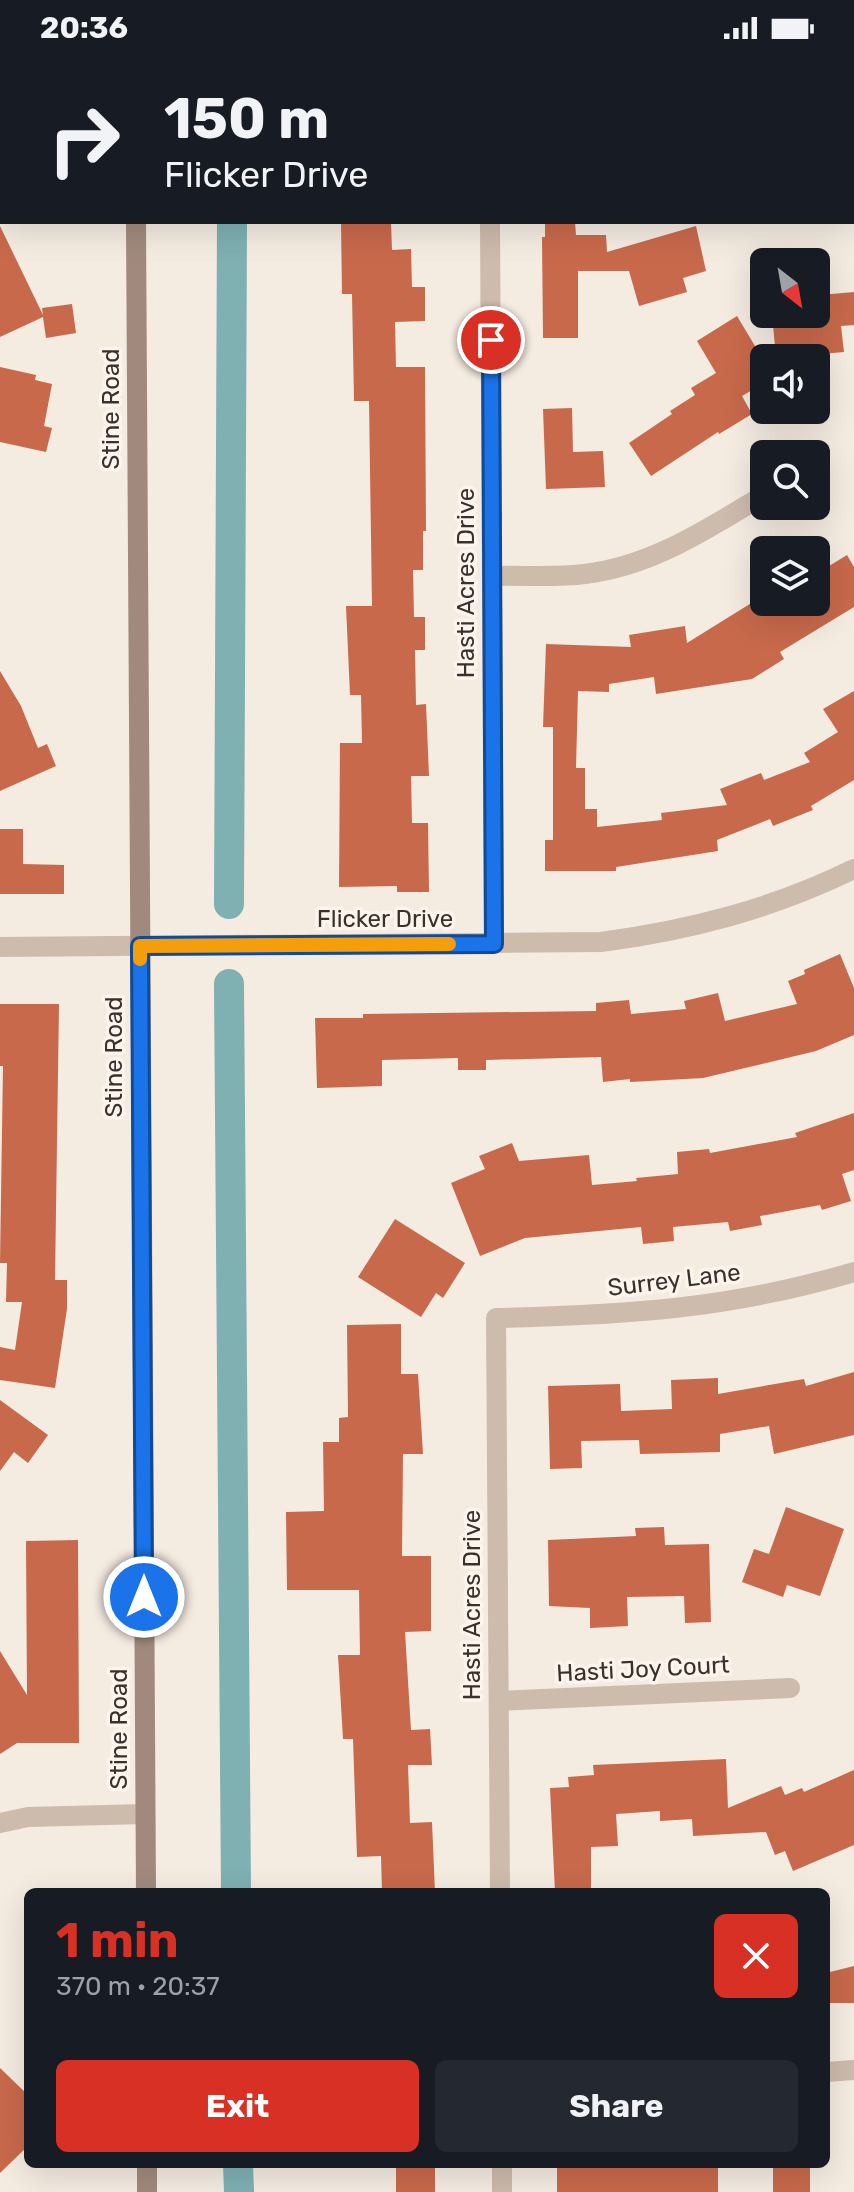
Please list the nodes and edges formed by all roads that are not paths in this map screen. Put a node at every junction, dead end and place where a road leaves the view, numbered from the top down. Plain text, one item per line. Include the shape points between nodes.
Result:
1 (136, 224) edge
2 (490, 224) edge
3 (750, 503) edge
4 (492, 576) junction
5 (854, 869) edge
6 (494, 944) junction
7 (140, 946) junction
8 (0, 947) edge
9 (854, 1272) edge
10 (496, 1318) joint
11 (790, 1688) dead end
12 (499, 1701) junction
13 (145, 1814) junction
14 (0, 1823) edge
15 (146, 1888) edge
16 (500, 1888) edge
17 (854, 2070) edge
18 (830, 2072) edge
19 (147, 2168) edge
20 (502, 2168) edge
21 (147, 2192) edge
22 (502, 2192) edge

1 - 7 street, Stine Road
2 - 4 street, Hasti Acres Drive
3 - 4 street via 680,545 625,567 584,574
4 - 6 street, Hasti Acres Drive
5 - 6 street, Flicker Drive via 756,910 666,934 601,942
6 - 7 street, Flicker Drive
7 - 8 street, Flicker Drive
7 - 13 street, Stine Road
9 - 10 street, Surrey Lane via 715,1305 629,1315
10 - 12 street, Hasti Acres Drive
11 - 12 street, Hasti Joy Court
12 - 16 street, Hasti Acres Drive
13 - 14 street via 28,1817
13 - 15 street, Stine Road
17 - 18 street
19 - 21 street
20 - 22 street

